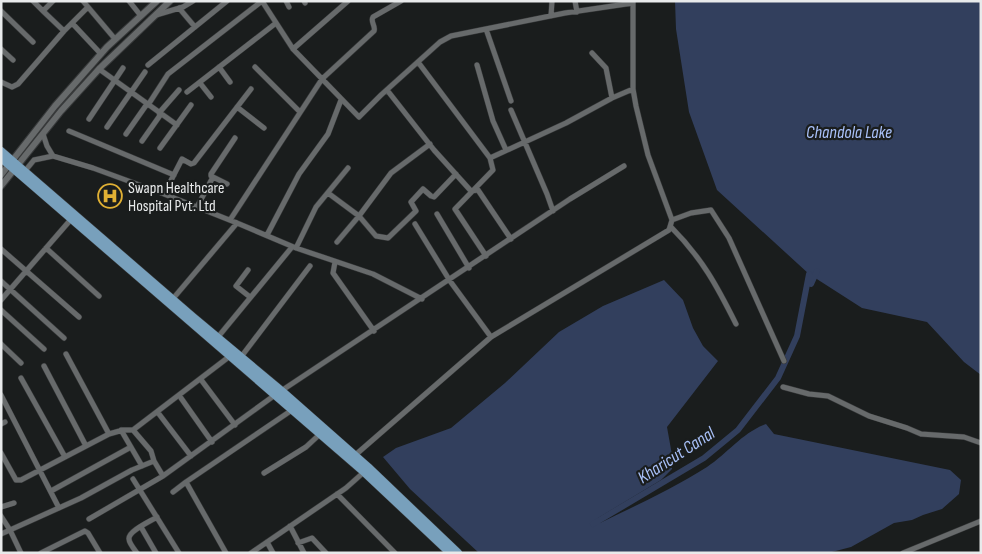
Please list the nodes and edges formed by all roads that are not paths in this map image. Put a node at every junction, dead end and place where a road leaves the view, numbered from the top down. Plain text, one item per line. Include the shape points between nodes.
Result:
1 (33, 1) edge
2 (53, 1) edge
3 (83, 1) edge
4 (138, 1) edge
5 (157, 1) edge
6 (170, 1) edge
7 (193, 1) edge
8 (227, 1) edge
9 (262, 1) edge
10 (286, 1) edge
11 (348, 1) edge
12 (401, 1) edge
13 (552, 1) edge
14 (575, 1) edge
15 (633, 2) edge
16 (131, 3) edge
17 (88, 7) junction
18 (290, 7) dead end
19 (180, 8) junction
20 (1, 11) edge
21 (43, 11) junction
22 (576, 12) junction
23 (141, 16) junction
24 (155, 16) junction
25 (551, 16) junction
26 (72, 23) junction
27 (276, 23) junction
28 (195, 27) junction
29 (486, 29) junction
30 (64, 31) junction
31 (115, 39) junction
32 (33, 42) dead end
33 (1, 49) edge
34 (293, 49) junction
35 (592, 53) dead end
36 (101, 54) junction
37 (13, 60) dead end
38 (418, 62) junction
39 (477, 65) dead end
40 (148, 66) dead end
41 (255, 67) dead end
42 (123, 68) dead end
43 (219, 68) junction
44 (99, 69) junction
45 (145, 72) dead end
46 (322, 79) junction
47 (115, 80) junction
48 (1, 82) edge
49 (230, 82) dead end
50 (200, 83) junction
51 (251, 89) dead end
52 (633, 89) junction
53 (179, 90) dead end
54 (387, 90) junction
55 (131, 92) junction
56 (187, 92) dead end
57 (211, 97) dead end
58 (612, 98) junction
59 (341, 100) junction
60 (511, 101) dead end
61 (148, 104) junction
62 (192, 105) dead end
63 (237, 107) junction
64 (510, 110) dead end
65 (300, 112) junction
66 (160, 113) junction
67 (89, 119) dead end
68 (177, 125) junction
69 (107, 127) dead end
70 (264, 128) dead end
71 (69, 131) dead end
72 (44, 134) junction
73 (126, 134) dead end
74 (235, 138) dead end
75 (142, 141) dead end
76 (525, 142) junction
77 (430, 144) junction
78 (160, 148) dead end
79 (506, 150) junction
80 (1, 151) edge
81 (53, 156) junction
82 (1, 158) edge
83 (490, 158) junction
84 (13, 165) junction
85 (624, 166) dead end
86 (348, 168) dead end
87 (25, 171) junction
88 (1, 174) edge
89 (456, 174) junction
90 (174, 175) junction
91 (213, 177) junction
92 (227, 184) dead end
93 (1, 186) edge
94 (472, 191) junction
95 (328, 192) junction
96 (164, 194) junction
97 (197, 207) junction
98 (553, 211) junction
99 (437, 214) dead end
100 (73, 216) junction
101 (360, 216) junction
102 (230, 220) junction
103 (672, 220) junction
104 (237, 223) junction
105 (415, 224) dead end
106 (671, 228) junction
107 (267, 235) junction
108 (511, 239) junction
109 (337, 242) dead end
110 (46, 248) junction
111 (294, 248) junction
112 (1, 250) edge
113 (486, 256) junction
114 (335, 262) junction
115 (310, 266) dead end
116 (469, 268) junction
117 (248, 270) dead end
118 (26, 271) junction
119 (1, 281) edge
120 (450, 281) junction
121 (10, 289) junction
122 (99, 296) dead end
123 (250, 297) junction
124 (422, 299) junction
125 (1, 300) edge
126 (171, 301) junction
127 (1, 310) edge
128 (79, 317) dead end
129 (736, 324) dead end
130 (374, 331) junction
131 (491, 337) junction
132 (64, 338) dead end
133 (218, 338) junction
134 (4, 346) edge
135 (44, 349) dead end
136 (1, 354) edge
137 (66, 354) dead end
138 (230, 356) junction
139 (241, 357) junction
140 (784, 361) dead end
141 (21, 362) dead end
142 (44, 366) dead end
143 (21, 378) dead end
144 (202, 381) dead end
145 (783, 388) dead end
146 (279, 394) junction
147 (1, 395) edge
148 (180, 398) dead end
149 (292, 410) junction
150 (159, 414) dead end
151 (235, 425) junction
152 (121, 430) junction
153 (133, 430) junction
154 (109, 434) junction
155 (320, 434) junction
156 (212, 442) junction
157 (981, 443) edge
158 (86, 446) junction
159 (131, 447) junction
160 (1, 453) edge
161 (191, 456) junction
162 (65, 457) junction
163 (352, 458) junction
164 (154, 461) junction
165 (142, 466) junction
166 (40, 470) junction
167 (364, 472) junction
168 (264, 473) dead end
169 (162, 476) junction
170 (133, 479) dead end
171 (186, 482) junction
172 (140, 490) junction
173 (51, 491) junction
174 (173, 492) dead end
175 (337, 494) junction
176 (14, 503) dead end
177 (1, 508) edge
178 (59, 508) junction
179 (1, 516) edge
180 (157, 518) junction
181 (89, 519) dead end
182 (981, 521) edge
183 (290, 526) junction
184 (141, 527) junction
185 (10, 530) junction
186 (1, 534) edge
187 (267, 542) junction
188 (298, 543) junction
189 (255, 552) edge
190 (21, 553) edge
191 (40, 553) edge
192 (100, 553) edge
193 (137, 553) edge
194 (156, 553) edge
195 (179, 553) edge
196 (226, 553) edge
197 (273, 553) edge
198 (304, 553) edge
199 (326, 553) edge
200 (395, 553) edge
201 (450, 553) edge
202 (458, 553) edge
203 (903, 553) edge

1 - 21 street
2 - 21 street
3 - 17 street
4 - 16 street
5 - 23 street
6 - 24 street
7 - 19 street
8 - 28 street
9 - 27 street
9 - 61 street via 168,74
10 - 18 street
11 - 34 street
12 - 46 street via 373,17 374,31
13 - 25 street
14 - 22 street
15 - 22 street
15 - 52 street
16 - 23 street
17 - 26 street
17 - 31 street
19 - 24 street
19 - 28 street
20 - 32 street
21 - 30 street
22 - 25 street
23 - 31 street
24 - 44 street
25 - 29 street
26 - 30 street
26 - 36 street
27 - 34 street
27 - 43 street
28 - 40 street
29 - 38 street via 451,36
29 - 60 street
30 - 48 street via 15,86
31 - 36 street
33 - 37 street
34 - 46 street
35 - 58 street via 606,68
36 - 84 street via 55,106
38 - 54 street
38 - 83 street
39 - 79 street via 493,121
41 - 65 street
42 - 47 street
43 - 49 street
43 - 50 street
44 - 47 street
44 - 72 street
45 - 55 street
46 - 59 street
46 - 65 street
47 - 55 street
47 - 67 street
50 - 56 street
50 - 57 street
51 - 63 street
52 - 58 street
52 - 103 street via 648,155
53 - 66 street
54 - 59 street via 360,118
54 - 77 street
55 - 61 street
55 - 69 street
58 - 76 street
59 - 107 street via 328,134 299,174
61 - 66 street
61 - 73 street
62 - 68 street
63 - 70 street
63 - 90 street via 194,163 182,159
64 - 76 street
65 - 102 street
66 - 68 street
66 - 75 street
68 - 78 street
71 - 90 street
72 - 81 street
72 - 84 street
74 - 91 street via 211,174
76 - 79 street
76 - 98 street
77 - 89 street
77 - 101 street via 390,173
79 - 83 street
80 - 84 main road
81 - 87 street via 34,160
81 - 96 street
82 - 84 main road
83 - 94 street via 492,170
84 - 87 main road
84 - 88 street
84 - 93 street
84 - 100 main road
85 - 98 street
86 - 95 street
87 - 100 main road
89 - 94 street
89 - 101 street via 434,196 423,190 411,202 416,211 388,238 376,236
90 - 96 street
91 - 92 street
91 - 97 street
94 - 108 street via 478,190
94 - 113 street via 455,209
95 - 101 street
95 - 111 street
96 - 97 street
97 - 102 street
98 - 108 street
99 - 116 street
100 - 110 street
100 - 126 main road
101 - 109 street
102 - 104 street
103 - 106 street
103 - 140 street via 711,210 729,238
104 - 107 street
104 - 126 street
105 - 120 street
106 - 129 street via 687,243 715,281
106 - 131 street
107 - 111 street
108 - 113 street
110 - 118 street
110 - 122 street
111 - 114 street
111 - 123 street
112 - 118 street
113 - 116 street
114 - 124 street via 373,274
114 - 130 street via 333,273
115 - 139 street
116 - 120 street
117 - 123 street via 236,286
118 - 121 street
118 - 128 street
119 - 121 street
120 - 124 street
120 - 131 street
121 - 125 street
121 - 132 street
123 - 133 street
124 - 130 street
126 - 133 main road
126 - 138 main road
127 - 135 street
130 - 146 street
131 - 163 street
133 - 139 main road
134 - 136 street
134 - 141 street
137 - 154 street
138 - 146 main road
138 - 153 street
139 - 146 main road
142 - 158 street
143 - 162 street
144 - 151 street
145 - 157 street via 828,396 869,416 922,434 964,437
146 - 149 main road
146 - 151 street
146 - 163 main road
147 - 166 street
148 - 156 street
149 - 155 main road
149 - 171 street
150 - 161 street
151 - 156 street
152 - 153 street
152 - 154 street
152 - 159 street
153 - 164 street via 151,451
154 - 158 street
155 - 163 main road
155 - 168 street via 306,447
156 - 161 street
158 - 162 street
159 - 165 street
159 - 173 street
160 - 166 street via 16,480
161 - 169 street
162 - 166 street
163 - 167 main road
163 - 202 main road via 430,524
164 - 165 street
164 - 169 street
165 - 178 street
166 - 173 street
167 - 175 street
167 - 201 main road
169 - 172 street
170 - 172 street
171 - 174 street
171 - 196 street
172 - 180 street
172 - 181 street
173 - 178 street
175 - 183 street
175 - 200 street
176 - 177 street
178 - 185 street
179 - 185 street
180 - 184 street
180 - 195 street
182 - 203 street
183 - 187 street
183 - 188 street
184 - 193 street via 129,536
184 - 194 street
185 - 186 street
185 - 190 street
187 - 189 street
187 - 197 street
188 - 198 street
188 - 199 street via 312,538
191 - 192 street via 85,531

